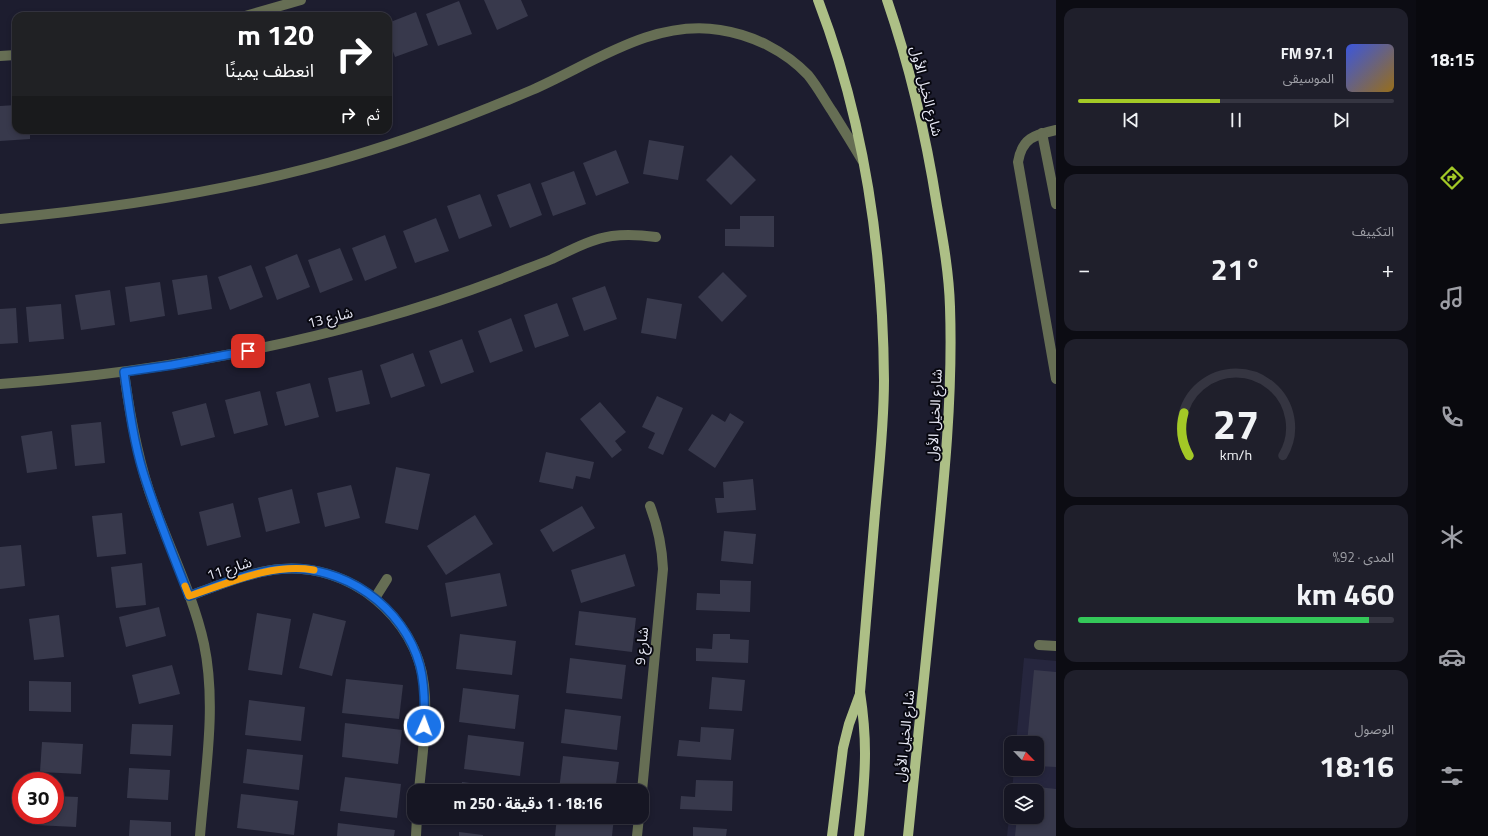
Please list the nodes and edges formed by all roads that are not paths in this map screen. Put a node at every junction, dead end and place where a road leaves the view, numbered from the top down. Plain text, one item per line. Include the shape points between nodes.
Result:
1 (301, 0) edge
2 (818, 0) edge
3 (887, 0) edge
4 (259, 12) edge
5 (12, 55) edge
6 (0, 56) edge
7 (1056, 130) edge
8 (1042, 133) junction
9 (862, 160) junction
10 (1056, 204) edge
11 (0, 219) edge
12 (656, 238) dead end
13 (1052, 337) edge
14 (124, 372) junction
15 (1056, 379) edge
16 (0, 384) edge
17 (650, 506) dead end
18 (387, 579) dead end
19 (189, 596) junction
20 (375, 598) junction
21 (1039, 645) dead end
22 (1056, 646) edge
23 (860, 692) junction
24 (420, 784) edge
25 (643, 784) edge
26 (417, 824) edge
27 (638, 824) edge
28 (200, 836) edge
29 (416, 836) edge
30 (637, 836) edge
31 (832, 836) edge
32 (859, 836) edge
33 (908, 836) edge

1 - 4 street
2 - 9 main road via 845,83
3 - 33 main road, شارع الخيل الأول via 918,106 929,158 947,262 950,305 947,447
5 - 6 street
7 - 8 street
8 - 10 street
8 - 13 street via 1025,143 1018,162
9 - 11 street via 818,89 788,58 758,41 739,34 699,28 679,29 641,38 535,89 475,114 352,156 290,173 181,196
9 - 23 main road via 877,256 884,380
12 - 14 street, شارع 13 via 610,236 458,294 374,321 266,347
13 - 15 street
14 - 16 street, شارع 13
14 - 19 street via 133,432 143,470
17 - 25 street, شارع 9 via 660,536 663,569
18 - 20 street
19 - 20 street, شارع 11 via 262,572 302,568 340,578
19 - 28 street via 204,642 210,691
20 - 24 street, شارع 11 via 390,612 412,645 424,684
21 - 22 street
23 - 31 main road via 844,748
23 - 32 main road via 864,722 865,782
26 - 29 street
27 - 30 street

